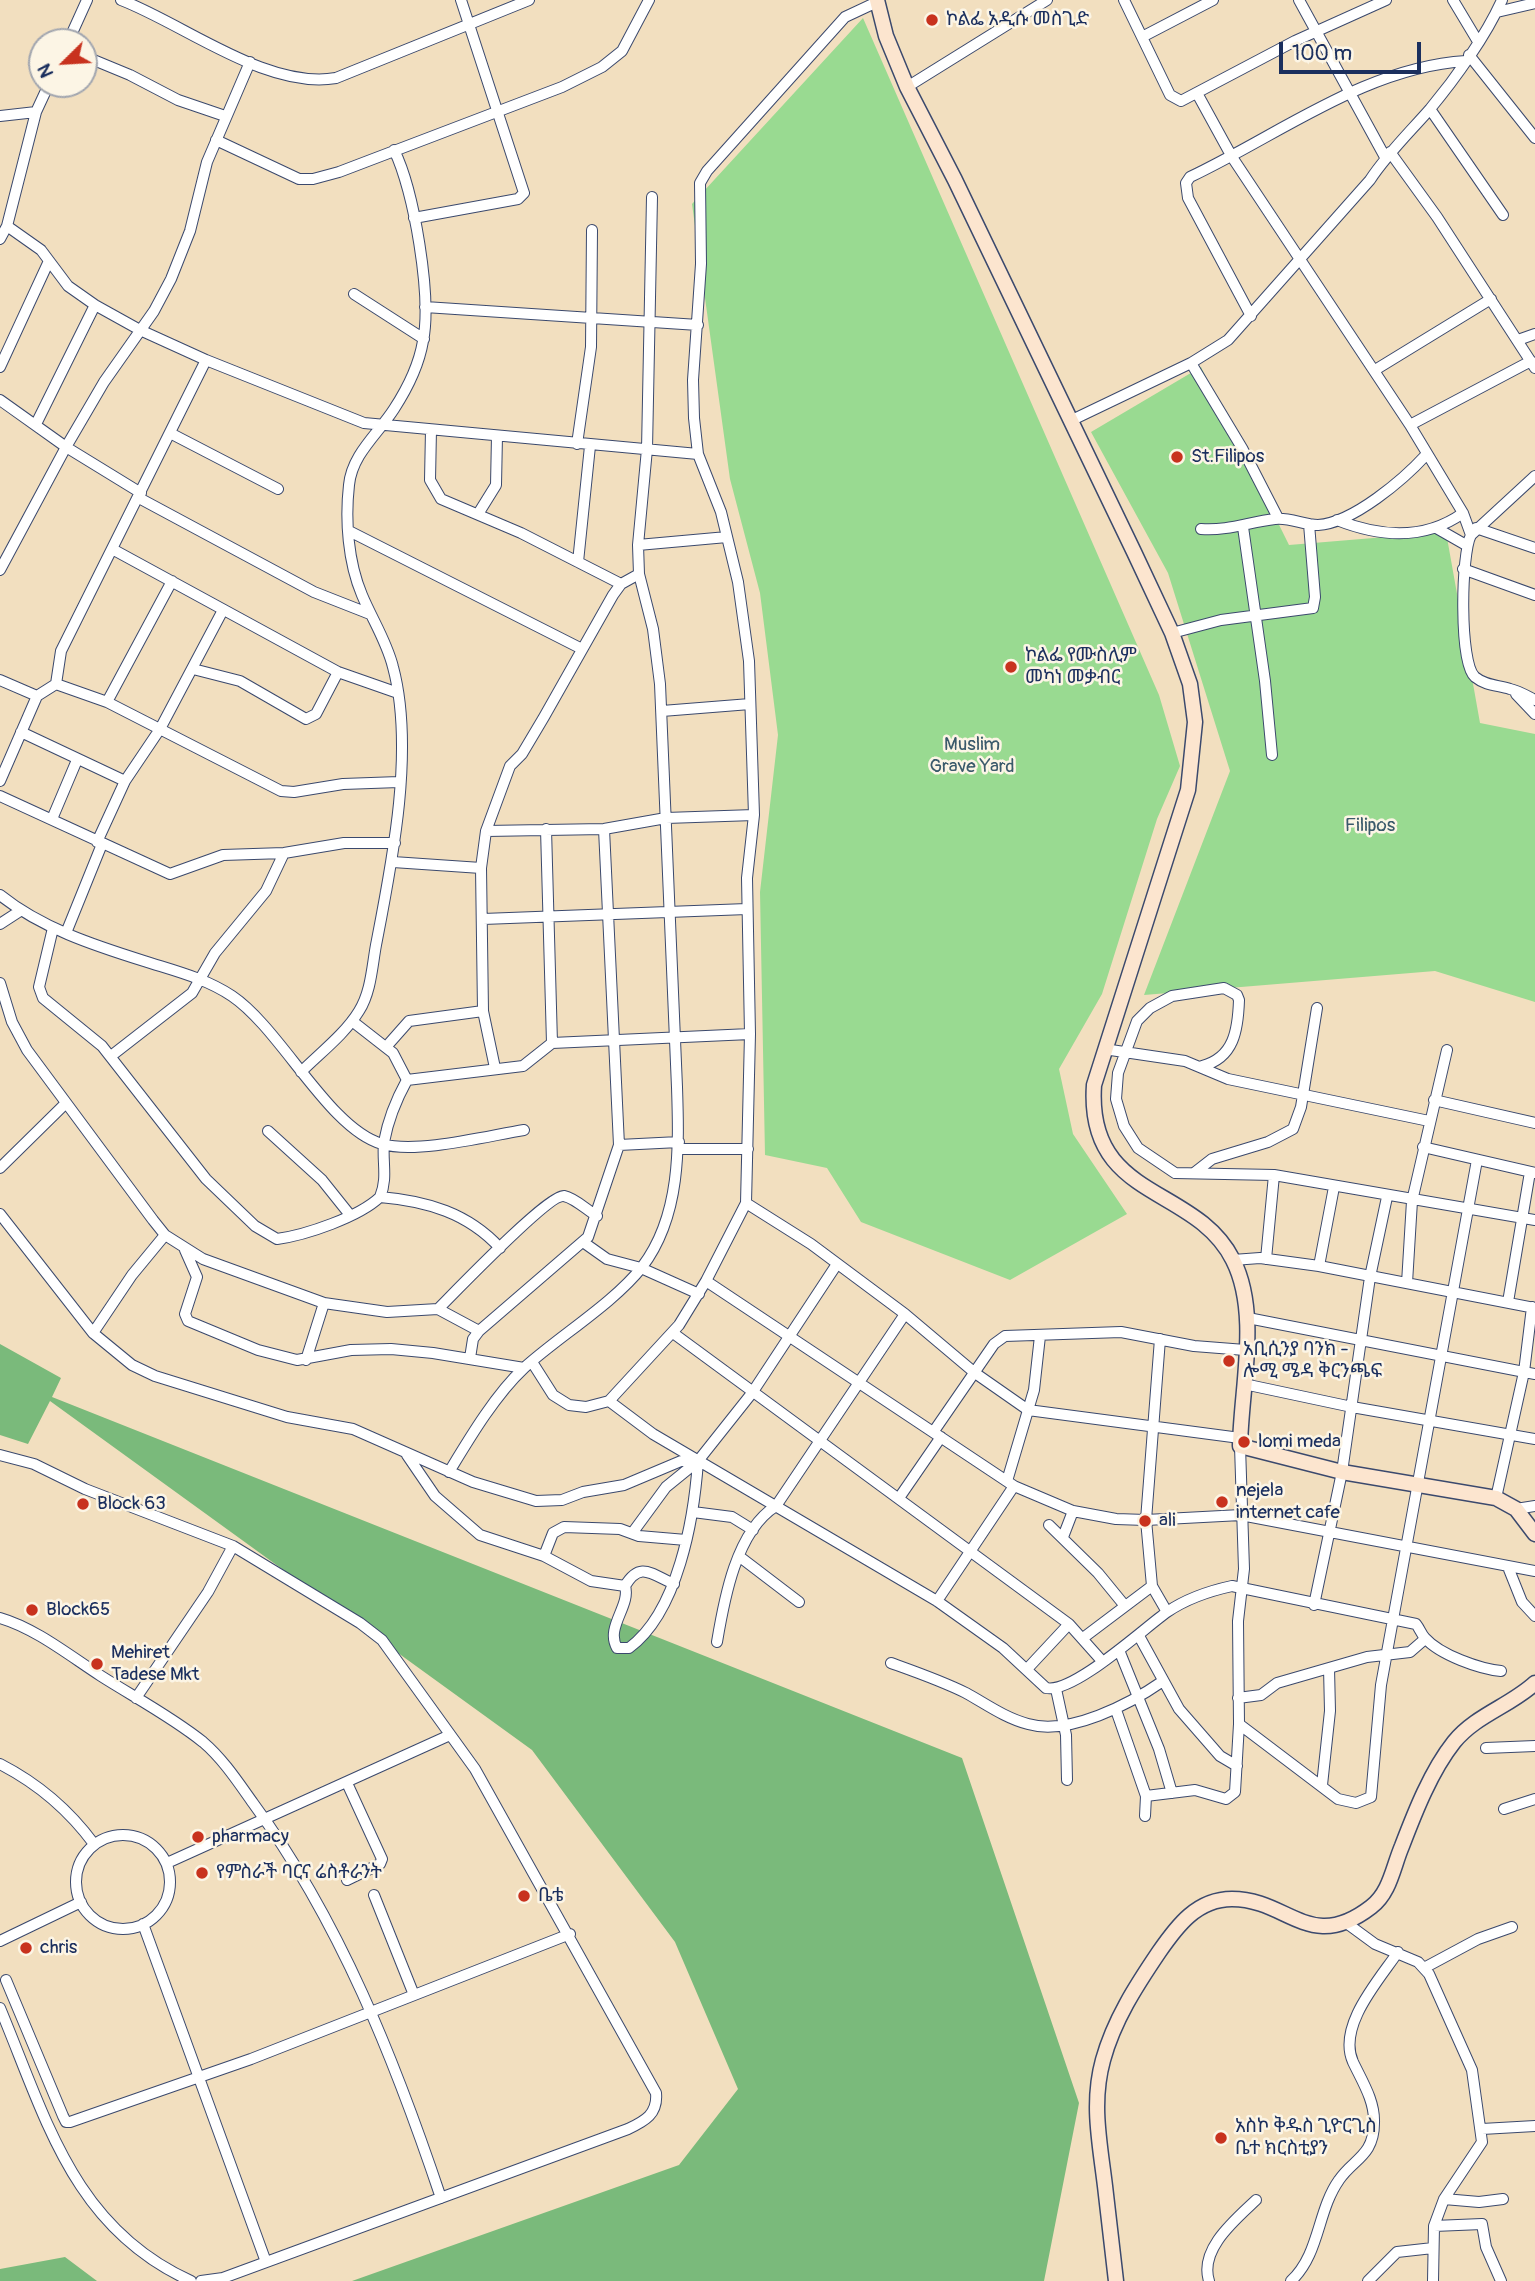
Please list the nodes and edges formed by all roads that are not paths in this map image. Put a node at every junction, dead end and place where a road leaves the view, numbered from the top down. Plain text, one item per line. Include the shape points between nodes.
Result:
1 (87, 0) edge
2 (121, 0) edge
3 (461, 0) edge
4 (529, 0) edge
5 (649, 0) edge
6 (1046, 0) edge
7 (1124, 0) edge
8 (1213, 0) edge
9 (1299, 0) edge
10 (1386, 0) edge
11 (1453, 0) edge
12 (1502, 0) edge
13 (877, 1) edge
14 (1535, 3) edge
15 (1497, 12) junction
16 (469, 26) junction
17 (74, 28) edge
18 (1318, 32) junction
19 (1142, 37) junction
20 (1477, 40) junction
21 (1468, 58) junction
22 (250, 61) junction
23 (98, 62) edge
24 (907, 87) junction
25 (1198, 95) junction
26 (1349, 95) junction
27 (42, 98) edge
28 (1430, 109) junction
29 (498, 111) junction
30 (36, 112) junction
31 (0, 116) edge
32 (225, 117) junction
33 (1535, 138) edge
34 (216, 140) junction
35 (394, 150) junction
36 (1387, 155) junction
37 (1232, 158) junction
38 (652, 197) dead end
39 (13, 204) junction
40 (0, 207) edge
41 (1503, 215) dead end
42 (414, 218) junction
43 (7, 226) junction
44 (592, 230) dead end
45 (0, 239) edge
46 (1299, 261) junction
47 (48, 263) junction
48 (354, 294) dead end
49 (1491, 299) junction
50 (95, 305) junction
51 (425, 307) junction
52 (1251, 316) junction
53 (592, 319) junction
54 (650, 323) junction
55 (698, 325) junction
56 (140, 330) junction
57 (1535, 334) edge
58 (424, 339) junction
59 (1518, 340) junction
60 (206, 359) junction
61 (1191, 363) junction
62 (1533, 365) edge
63 (0, 367) edge
64 (1375, 370) junction
65 (0, 400) edge
66 (1070, 421) junction
67 (36, 424) junction
68 (380, 425) junction
69 (1410, 425) junction
70 (431, 430) junction
71 (170, 433) junction
72 (497, 436) junction
73 (577, 444) junction
74 (590, 446) junction
75 (65, 447) junction
76 (647, 449) junction
77 (698, 454) junction
78 (1426, 455) junction
79 (1535, 476) edge
80 (278, 489) dead end
81 (140, 495) junction
82 (1463, 513) junction
83 (478, 514) junction
84 (1278, 518) junction
85 (1337, 520) junction
86 (1309, 524) junction
87 (1243, 527) junction
88 (1201, 528) dead end
89 (1438, 529) junction
90 (349, 531) junction
91 (1471, 536) junction
92 (727, 537) junction
93 (638, 545) junction
94 (1535, 548) edge
95 (114, 550) junction
96 (578, 562) junction
97 (1463, 569) junction
98 (0, 570) edge
99 (639, 574) junction
100 (172, 581) junction
101 (621, 584) junction
102 (1535, 595) edge
103 (223, 610) junction
104 (370, 614) junction
105 (1255, 614) junction
106 (1172, 633) junction
107 (582, 649) junction
108 (193, 669) junction
109 (338, 673) junction
110 (0, 680) edge
111 (56, 684) junction
112 (1510, 689) junction
113 (398, 693) junction
114 (37, 696) junction
115 (1535, 700) edge
116 (107, 702) junction
117 (750, 704) junction
118 (662, 711) junction
119 (1535, 714) edge
120 (160, 729) junction
121 (21, 732) junction
122 (1272, 755) dead end
123 (77, 760) junction
124 (2, 764) edge
125 (0, 781) edge
126 (125, 781) junction
127 (399, 782) junction
128 (0, 796) edge
129 (754, 815) junction
130 (666, 818) junction
131 (51, 819) junction
132 (546, 829) junction
133 (604, 829) junction
134 (486, 831) junction
135 (99, 843) junction
136 (395, 843) junction
137 (284, 853) junction
138 (393, 862) junction
139 (481, 868) junction
140 (0, 895) edge
141 (747, 909) junction
142 (20, 911) junction
143 (671, 912) junction
144 (610, 914) junction
145 (548, 917) junction
146 (483, 919) junction
147 (0, 925) edge
148 (53, 928) junction
149 (66, 933) junction
150 (199, 978) junction
151 (0, 983) edge
152 (1317, 1008) dead end
153 (483, 1011) junction
154 (352, 1021) junction
155 (750, 1034) junction
156 (675, 1035) junction
157 (614, 1038) junction
158 (552, 1043) junction
159 (386, 1047) junction
160 (1104, 1049) junction
161 (1447, 1050) dead end
162 (1125, 1051) junction
163 (111, 1056) junction
164 (1202, 1066) junction
165 (495, 1069) junction
166 (301, 1072) junction
167 (407, 1080) junction
168 (1303, 1094) junction
169 (1434, 1100) junction
170 (65, 1104) junction
171 (1429, 1121) junction
172 (1535, 1123) edge
173 (524, 1130) dead end
174 (268, 1131) dead end
175 (384, 1145) junction
176 (619, 1145) junction
177 (679, 1145) junction
178 (1423, 1147) junction
179 (748, 1149) junction
180 (1477, 1160) junction
181 (0, 1168) edge
182 (1194, 1172) junction
183 (1532, 1172) edge
184 (1274, 1175) junction
185 (1334, 1187) junction
186 (380, 1197) junction
187 (1387, 1197) junction
188 (1412, 1201) junction
189 (746, 1203) junction
190 (1468, 1209) junction
191 (0, 1214) edge
192 (350, 1215) junction
193 (597, 1216) junction
194 (1523, 1217) junction
195 (1535, 1220) edge
196 (165, 1235) junction
197 (583, 1242) junction
198 (500, 1248) junction
199 (185, 1250) junction
200 (1233, 1259) junction
201 (1266, 1259) junction
202 (837, 1264) junction
203 (1319, 1266) junction
204 (641, 1268) junction
205 (1370, 1277) junction
206 (706, 1281) junction
207 (1407, 1283) junction
208 (699, 1294) junction
209 (1453, 1294) junction
210 (1508, 1302) junction
211 (324, 1303) junction
212 (1533, 1308) edge
213 (438, 1309) junction
214 (905, 1314) junction
215 (1248, 1318) junction
216 (479, 1331) junction
217 (93, 1333) junction
218 (673, 1333) junction
219 (791, 1335) junction
220 (1040, 1336) junction
221 (1160, 1339) junction
222 (1363, 1342) junction
223 (1245, 1350) junction
224 (1443, 1357) junction
225 (470, 1358) junction
226 (306, 1360) junction
227 (528, 1365) junction
228 (975, 1373) junction
229 (1529, 1373) edge
230 (862, 1382) junction
231 (1244, 1384) junction
232 (752, 1393) junction
233 (609, 1401) junction
234 (1352, 1407) junction
235 (1028, 1410) junction
236 (1430, 1420) junction
237 (1153, 1428) junction
238 (937, 1434) junction
239 (1509, 1434) junction
240 (1535, 1439) edge
241 (1240, 1442) junction
242 (818, 1443) junction
243 (0, 1455) edge
244 (408, 1455) junction
245 (698, 1461) junction
246 (449, 1472) junction
247 (1342, 1472) junction
248 (1010, 1483) junction
249 (1419, 1484) junction
250 (899, 1498) junction
251 (1496, 1498) junction
252 (776, 1506) junction
253 (1535, 1506) edge
254 (1516, 1509) junction
255 (1073, 1511) junction
256 (692, 1512) junction
257 (1241, 1515) junction
258 (1146, 1520) junction
259 (1049, 1525) dead end
260 (753, 1530) junction
261 (1328, 1531) junction
262 (634, 1532) junction
263 (1535, 1534) edge
264 (1063, 1536) junction
265 (686, 1540) junction
266 (233, 1546) junction
267 (1408, 1548) junction
268 (969, 1550) junction
269 (544, 1556) junction
270 (740, 1557) junction
271 (1508, 1567) junction
272 (1535, 1572) edge
273 (674, 1584) junction
274 (625, 1586) junction
275 (1152, 1586) junction
276 (1241, 1588) junction
277 (937, 1601) junction
278 (799, 1602) dead end
279 (1314, 1605) junction
280 (1125, 1606) junction
281 (1167, 1612) junction
282 (1535, 1616) edge
283 (0, 1618) edge
284 (1395, 1619) junction
285 (1069, 1624) junction
286 (1139, 1636) junction
287 (1083, 1638) junction
288 (1425, 1639) junction
289 (717, 1642) dead end
290 (1119, 1650) junction
291 (1389, 1654) junction
292 (1102, 1661) junction
293 (891, 1663) dead end
294 (1028, 1668) junction
295 (1329, 1668) junction
296 (1501, 1671) dead end
297 (1163, 1681) junction
298 (1535, 1683) edge
299 (1056, 1689) junction
300 (136, 1698) junction
301 (1238, 1698) junction
302 (1138, 1699) junction
303 (1116, 1710) junction
304 (1063, 1724) junction
305 (1239, 1724) junction
306 (450, 1735) junction
307 (1535, 1746) edge
308 (1486, 1748) dead end
309 (0, 1764) edge
310 (1237, 1766) junction
311 (1067, 1780) dead end
312 (347, 1783) junction
313 (1322, 1785) junction
314 (1172, 1793) junction
315 (1146, 1796) junction
316 (1535, 1799) edge
317 (1504, 1809) dead end
318 (1145, 1816) dead end
319 (266, 1821) junction
320 (94, 1844) junction
321 (167, 1863) junction
322 (347, 1880) dead end
323 (374, 1895) dead end
324 (80, 1902) junction
325 (1345, 1922) junction
326 (144, 1924) junction
327 (1512, 1927) dead end
328 (570, 1934) junction
329 (0, 1941) edge
330 (1398, 1952) junction
331 (1424, 1968) junction
332 (6, 1980) dead end
333 (414, 1995) junction
334 (18, 2011) junction
335 (2, 2013) edge
336 (370, 2013) junction
337 (200, 2078) junction
338 (1535, 2126) edge
339 (1482, 2129) junction
340 (441, 2198) junction
341 (1444, 2199) junction
342 (1503, 2199) dead end
343 (1256, 2200) dead end
344 (1434, 2226) junction
345 (1433, 2248) junction
346 (266, 2262) junction
347 (191, 2281) edge
348 (201, 2281) edge
349 (1116, 2281) edge
350 (1209, 2281) edge
351 (1291, 2281) edge
352 (1368, 2281) edge
353 (1433, 2281) edge
354 (1501, 2281) edge

1 - 17 street
2 - 22 street
3 - 16 street
4 - 16 street
5 - 29 street via 621,51 602,67
6 - 24 street
7 - 19 street
8 - 19 street
9 - 18 street
10 - 18 street
11 - 20 street
12 - 15 street
13 - 24 street
13 - 55 street via 845,17 703,176
14 - 15 street
15 - 20 street
16 - 22 street via 325,80 300,79
16 - 29 street
18 - 25 street
18 - 26 street
19 - 25 street via 1172,98 1185,101
20 - 21 street
21 - 26 street via 1413,68
21 - 28 street
21 - 33 street
22 - 32 street
23 - 32 street
24 - 66 street
25 - 37 street
26 - 36 street
26 - 37 street
27 - 30 street
28 - 36 street
28 - 41 street
29 - 35 street
29 - 42 street via 523,181 522,196
30 - 31 street
30 - 39 street
32 - 34 street
34 - 35 street via 306,180
34 - 56 street via 178,263
35 - 42 street via 404,169
36 - 46 street
36 - 49 street
37 - 46 street
37 - 52 street via 1191,177 1186,188
38 - 54 street
39 - 40 street
39 - 43 street
42 - 51 street
43 - 45 street
43 - 47 street via 41,250
44 - 53 street
46 - 52 street
46 - 64 street
47 - 50 street via 68,286
47 - 63 street
48 - 58 street
49 - 59 street
49 - 64 street
50 - 56 street
50 - 67 street
51 - 53 street
51 - 58 street
52 - 61 street via 1228,340
53 - 54 street
53 - 73 street
54 - 55 street
54 - 76 street
55 - 77 street via 693,397
56 - 60 street
56 - 75 street
57 - 59 street
58 - 68 street via 409,381
59 - 62 street
60 - 68 street via 364,424
60 - 71 street
61 - 66 street
61 - 84 street
62 - 69 street
64 - 69 street
65 - 67 street
66 - 106 street
67 - 75 street
68 - 70 street
68 - 90 street via 352,471
69 - 78 street
70 - 72 street
70 - 83 street via 433,491
71 - 80 street
71 - 81 street
72 - 73 street
72 - 83 street via 496,485
73 - 74 street
74 - 76 street
74 - 96 street
75 - 81 street
75 - 98 street
76 - 77 street
76 - 93 street
77 - 92 street
78 - 82 street
78 - 85 street via 1401,481
79 - 91 street
81 - 95 street
81 - 104 street via 314,592
82 - 89 street
82 - 91 street
83 - 96 street
84 - 86 street
84 - 87 street
85 - 86 street
85 - 89 street via 1392,535
86 - 105 street via 1314,606 1308,611
87 - 88 street
87 - 105 street
89 - 91 street
90 - 104 street via 353,569
90 - 107 street
91 - 94 street
91 - 97 street
92 - 93 street
92 - 117 street via 747,633
93 - 99 street
95 - 100 street
95 - 111 street via 61,651
96 - 101 street
97 - 102 street
97 - 112 street via 1472,673 1488,685
99 - 101 street
99 - 118 street via 653,629
100 - 103 street
100 - 116 street
101 - 107 street
103 - 108 street
103 - 109 street
104 - 113 street via 390,656
105 - 106 street
105 - 122 street
106 - 160 street via 1194,707 1191,772
107 - 134 street via 506,774
108 - 109 street via 240,681 306,719 316,714
108 - 120 street
109 - 113 street
110 - 114 street
111 - 114 street
111 - 116 street
112 - 115 street
112 - 119 street
113 - 127 street
114 - 121 street
116 - 120 street
117 - 118 street
117 - 129 street
118 - 130 street
120 - 126 street
120 - 127 street via 288,792
121 - 123 street
121 - 124 street
123 - 126 street
123 - 131 street
124 - 125 street
126 - 135 street
127 - 136 street
128 - 131 street
129 - 130 street
129 - 141 street
130 - 133 street
130 - 143 street
131 - 135 street
132 - 133 street
132 - 134 street
132 - 145 street
133 - 144 street
134 - 139 street
135 - 137 street via 170,874 223,855
135 - 149 street
136 - 137 street via 344,843
136 - 138 street
137 - 150 street via 266,891
138 - 139 street
138 - 154 street via 368,987
139 - 146 street
140 - 142 street
141 - 143 street
141 - 155 street
142 - 147 street
142 - 148 street
143 - 144 street
143 - 156 street
144 - 145 street
144 - 157 street
145 - 146 street
145 - 158 street
146 - 153 street
148 - 149 street
148 - 163 street via 40,994
149 - 150 street
150 - 163 street via 184,1000
150 - 166 street via 252,1011
151 - 170 street via 20,1038
152 - 168 street
153 - 159 street via 409,1021
153 - 165 street
154 - 159 street
154 - 166 street
155 - 156 street
155 - 179 street
156 - 157 street
156 - 177 street
157 - 158 street
157 - 176 street
158 - 165 street via 523,1066
159 - 167 street
160 - 162 street
160 - 200 street via 1093,1098 1108,1150 1134,1182 1198,1220
161 - 169 street
162 - 164 street
162 - 164 street via 1137,1021 1150,1008 1172,996 1224,988 1238,997 1236,1028 1230,1049 1216,1063
162 - 182 street via 1116,1099 1124,1126 1138,1148 1171,1171
163 - 192 street via 186,1157 255,1226 277,1239
164 - 168 street via 1228,1079
165 - 167 street
166 - 175 street via 352,1125
167 - 175 street via 390,1117
168 - 171 street
168 - 182 street via 1296,1124 1288,1133 1212,1159
169 - 171 street
169 - 172 street
170 - 181 street
170 - 196 street
171 - 178 street
173 - 175 street via 424,1145
174 - 192 street via 322,1180
175 - 186 street via 386,1179
176 - 177 street
176 - 193 street
177 - 179 street
177 - 204 street via 671,1202
178 - 180 street
178 - 188 street
179 - 189 street
180 - 183 street
180 - 190 street
182 - 184 street
183 - 194 street
184 - 185 street
184 - 201 street
185 - 187 street
185 - 203 street
186 - 192 street
186 - 198 street via 410,1199 462,1216
187 - 188 street
187 - 205 street
188 - 190 street
188 - 207 street
189 - 202 street
189 - 206 street
190 - 194 street
190 - 209 street
191 - 217 street
193 - 197 street
193 - 198 street via 568,1197 556,1197
194 - 195 street
194 - 210 street
196 - 199 street
196 - 217 street
197 - 204 street via 607,1259
197 - 216 street
198 - 213 street
199 - 211 street
199 - 226 street via 197,1277 185,1314 188,1321 258,1350
200 - 201 street
200 - 215 street
201 - 203 street
202 - 214 street
202 - 219 street
203 - 205 street
204 - 208 street
204 - 227 street
205 - 207 street
205 - 222 street
206 - 208 street
206 - 219 street
207 - 209 street
208 - 218 street
209 - 210 street
209 - 224 street
210 - 212 street
211 - 213 street via 387,1312
211 - 226 street
212 - 229 street
213 - 216 street
214 - 228 street
214 - 230 street
215 - 222 street
215 - 223 street
216 - 225 street
217 - 244 street via 132,1365 155,1376 287,1417 353,1429
218 - 232 street
218 - 233 street
219 - 230 street
219 - 232 street
220 - 221 street via 1121,1332
220 - 228 street via 1001,1338
220 - 235 street via 1038,1373
221 - 223 street
221 - 237 street
222 - 224 street
222 - 234 street
223 - 231 street
224 - 229 street
224 - 236 street
225 - 226 street via 367,1349
225 - 227 street
227 - 233 street via 561,1401 578,1408
227 - 246 street via 492,1405
228 - 235 street
228 - 238 street
229 - 239 street
230 - 238 street
230 - 242 street
231 - 234 street
231 - 241 street
232 - 242 street
232 - 245 street
233 - 245 street
234 - 236 street
234 - 247 street
235 - 237 street
235 - 248 street
236 - 239 street
236 - 249 street
237 - 241 street
237 - 258 street
238 - 248 street
238 - 250 street
239 - 240 street
239 - 251 street
241 - 247 street
241 - 257 street
242 - 250 street
242 - 252 street
243 - 266 street via 34,1464
244 - 246 street
244 - 269 street via 435,1496 471,1529
245 - 246 street via 681,1461 624,1485 547,1501 520,1498
245 - 252 street
245 - 256 street
245 - 262 street via 666,1488
247 - 249 street
247 - 261 street
248 - 255 street
248 - 268 street
249 - 251 street
249 - 267 street
250 - 268 street
251 - 254 street
252 - 260 street
252 - 277 street
253 - 254 street
254 - 263 street
255 - 258 street via 1116,1520
255 - 264 street
256 - 260 street via 732,1517
256 - 265 street
257 - 258 street
257 - 261 street
257 - 276 street
258 - 275 street
259 - 264 street
260 - 270 street
261 - 267 street
261 - 279 street
262 - 265 street
262 - 269 street via 560,1528 553,1533
264 - 280 street
265 - 273 street
266 - 300 street via 208,1592
266 - 306 street via 371,1631 391,1650
267 - 271 street
267 - 284 street
268 - 277 street
268 - 285 street
269 - 274 street via 591,1581
270 - 278 street
270 - 289 street via 726,1590
271 - 272 street
271 - 282 street via 1522,1602
273 - 274 street via 638,1570
273 - 274 street via 642,1636 620,1651 613,1636
275 - 280 street
275 - 281 street
276 - 279 street
276 - 281 street via 1216,1590
276 - 301 street
277 - 294 street
279 - 284 street
280 - 287 street
281 - 286 street
283 - 300 street
284 - 288 street via 1416,1624
284 - 291 street
285 - 287 street
285 - 294 street
286 - 290 street
286 - 297 street
287 - 292 street
288 - 291 street via 1415,1650
288 - 296 street via 1474,1666
290 - 292 street
290 - 302 street
291 - 295 street
291 - 313 street via 1378,1710 1371,1797 1349,1803
292 - 299 street
293 - 304 street via 1029,1725
294 - 299 street via 1041,1684
295 - 301 street via 1277,1683 1261,1695
295 - 313 street via 1330,1710
297 - 302 street
297 - 310 street via 1190,1723 1220,1756
298 - 325 street via 1455,1741 1438,1768 1382,1895 1373,1906
299 - 304 street
300 - 319 street via 203,1743 231,1772
301 - 305 street
302 - 303 street
302 - 314 street
303 - 304 street
303 - 315 street
304 - 311 street
305 - 310 street
305 - 313 street
306 - 312 street
306 - 328 street via 475,1769
307 - 308 street
309 - 320 street via 66,1811
310 - 314 street via 1235,1792 1229,1798 1195,1790
312 - 319 street
312 - 322 street via 382,1859
314 - 315 street
315 - 318 street
316 - 317 street
319 - 321 street
319 - 336 street via 311,1896
320 - 321 street via 116,1834 136,1836 156,1848
320 - 324 street via 82,1856 76,1872
321 - 326 street via 168,1897 160,1913
323 - 333 street
324 - 326 street via 93,1920 106,1927 128,1930
324 - 329 street
325 - 330 street via 1375,1944
325 - 349 street via 1306,1924 1245,1900 1207,1904 1179,1924 1133,1991 1103,2062 1097,2111
326 - 337 street
327 - 331 street
328 - 333 street
328 - 340 street via 654,2086 653,2114 628,2129
330 - 331 street
330 - 351 street via 1363,2002 1350,2046 1373,2113 1372,2135 1361,2159 1337,2183 1313,2251
331 - 339 street via 1472,2070
332 - 334 street
333 - 336 street
334 - 335 street
334 - 337 street via 66,2122
335 - 347 street via 54,2138 89,2201 164,2269
336 - 337 street
336 - 340 street via 418,2128
337 - 346 street
338 - 339 street
339 - 341 street via 1480,2147
340 - 346 street
341 - 342 street
341 - 344 street
343 - 350 street via 1226,2229 1211,2253 1205,2266
344 - 345 street
344 - 354 street via 1482,2224
345 - 352 street via 1397,2252
345 - 353 street
346 - 348 street

